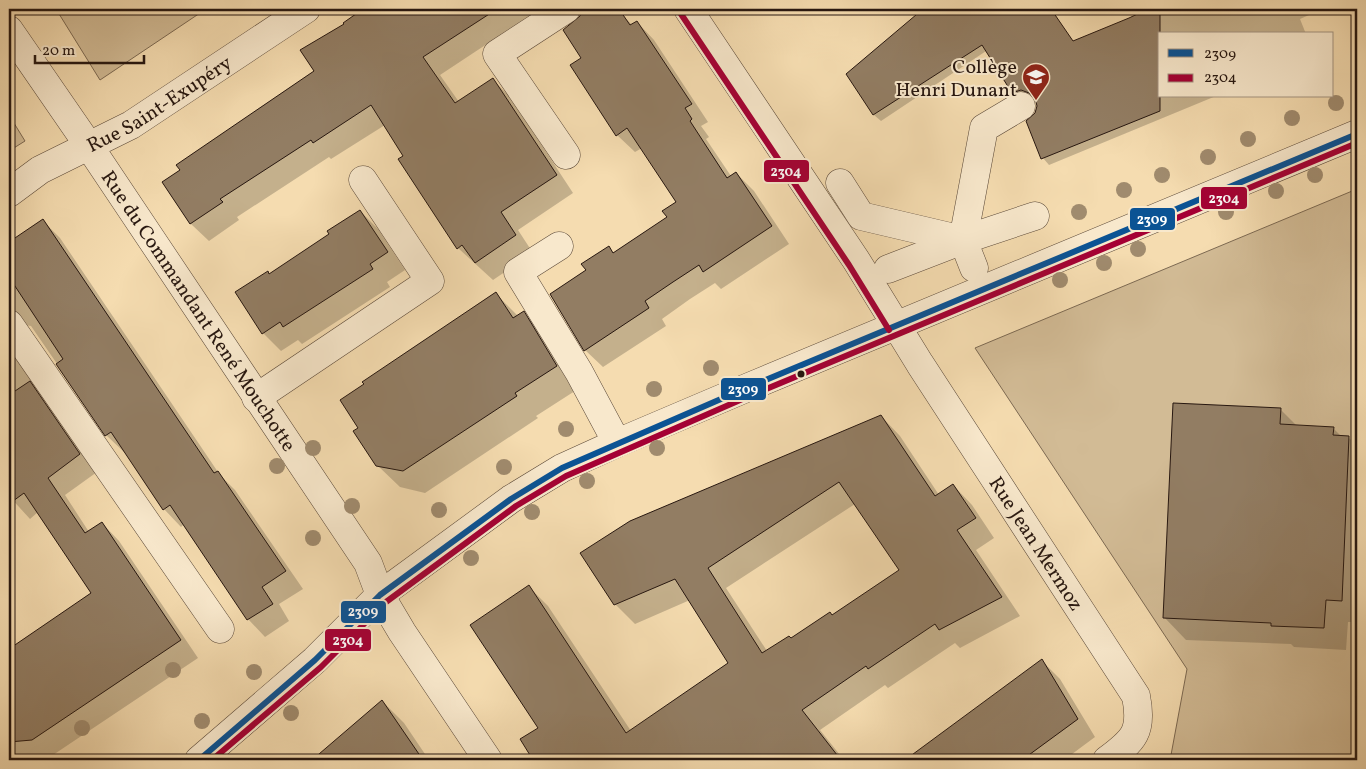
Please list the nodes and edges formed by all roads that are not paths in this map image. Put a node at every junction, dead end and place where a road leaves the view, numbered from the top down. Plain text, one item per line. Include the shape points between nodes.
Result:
1 (306, 9) edge
2 (566, 9) edge
3 (688, 9) edge
4 (9, 30) edge
5 (1020, 106) dead end
6 (1357, 134) edge
7 (89, 146) junction
8 (566, 155) dead end
9 (363, 180) dead end
10 (840, 183) dead end
11 (9, 193) edge
12 (1035, 216) dead end
13 (963, 240) junction
14 (559, 246) dead end
15 (974, 268) dead end
16 (888, 269) dead end
17 (9, 324) edge
18 (896, 325) junction
19 (256, 398) junction
20 (617, 443) junction
21 (380, 595) junction
22 (220, 629) dead end
23 (199, 760) edge
24 (488, 760) edge
25 (1107, 760) edge

1 - 7 street, Rue Saint-Exupéry via 130,125
2 - 8 street via 497,54
3 - 18 street, Rue Jean Mermoz
4 - 7 street, Rue du Commandant René Mouchotte
5 - 13 street via 984,128
6 - 18 street
7 - 11 street, Rue Saint-Exupéry via 40,170
7 - 19 street, Rue du Commandant René Mouchotte
9 - 19 street via 430,281
10 - 13 street via 858,218
12 - 13 street
13 - 15 street
13 - 16 street
14 - 20 street via 518,272
17 - 22 street
18 - 20 street
18 - 25 street, Rue Jean Mermoz via 1136,696 1137,730 1128,745
19 - 21 street, Rue du Commandant René Mouchotte via 368,563
20 - 21 street via 562,468 511,500
21 - 23 street via 315,660
21 - 24 street

